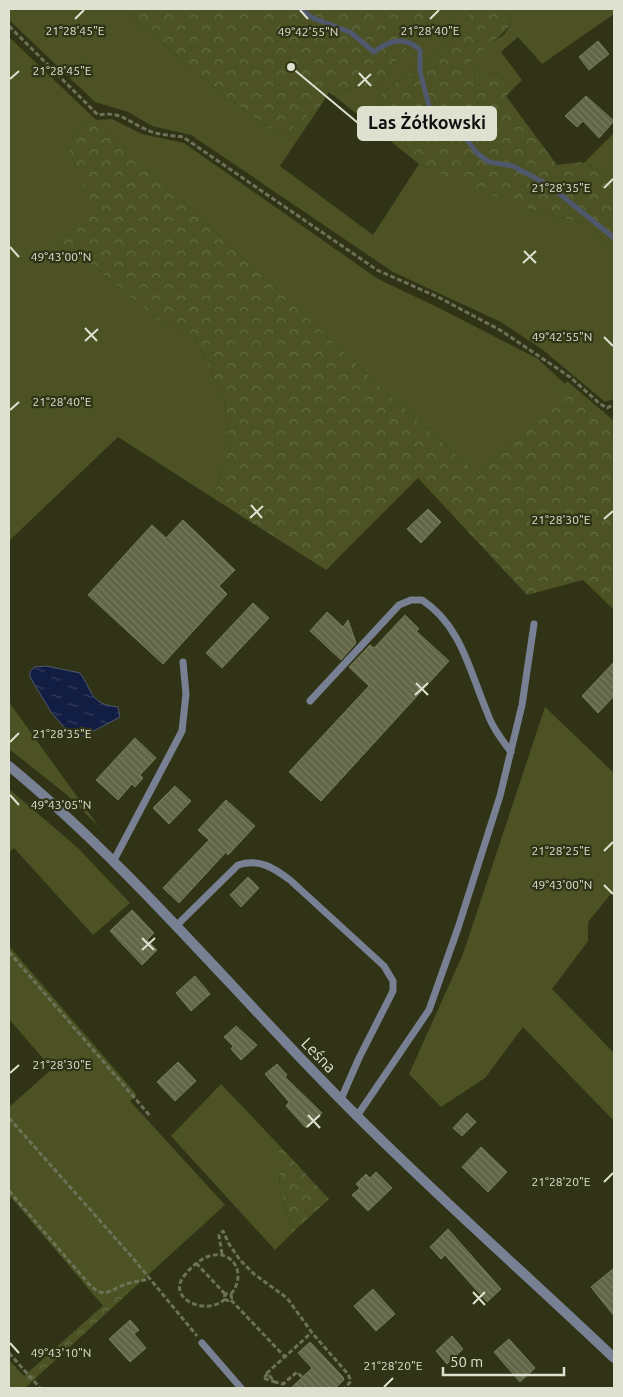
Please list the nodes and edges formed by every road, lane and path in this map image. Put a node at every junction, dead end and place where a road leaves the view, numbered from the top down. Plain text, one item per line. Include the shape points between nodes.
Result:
1 (9, 26) edge
2 (614, 404) edge
3 (534, 624) dead end
4 (183, 662) dead end
5 (310, 701) dead end
6 (511, 752) junction
7 (9, 766) edge
8 (114, 860) junction
9 (176, 926) junction
10 (9, 952) edge
11 (341, 1099) junction
12 (357, 1116) junction
13 (151, 1117) dead end
14 (9, 1118) edge
15 (9, 1191) edge
16 (226, 1238) junction
17 (221, 1239) junction
18 (222, 1254) junction
19 (236, 1254) junction
20 (230, 1260) junction
21 (196, 1263) junction
22 (150, 1279) junction
23 (227, 1296) junction
24 (312, 1333) junction
25 (202, 1343) joint
26 (9, 1353) edge
27 (285, 1357) junction
28 (614, 1358) edge
29 (268, 1374) junction
30 (302, 1377) dead end
31 (275, 1382) junction
32 (40, 1388) edge
33 (241, 1388) edge
34 (345, 1388) edge

1 - 2 path via 98,115 108,113 127,118 146,130 183,137 377,270 485,321 570,376 598,403 607,408
3 - 6 lane via 522,705
4 - 8 lane via 186,694 182,731
5 - 6 lane via 399,605 422,600 446,622 459,640 488,715
6 - 12 lane via 500,796 429,1010
7 - 8 street, Leśna
8 - 9 street, Leśna
9 - 11 street, Leśna
9 - 11 lane via 238,865 246,862 262,864 290,880 384,966 393,981 393,992
10 - 13 path
11 - 12 street, Leśna
12 - 28 street, Leśna
14 - 22 path
15 - 22 path via 99,1293 106,1294 134,1281
16 - 17 path
16 - 17 path via 226,1233 221,1231
16 - 19 path
17 - 18 path
18 - 20 path
18 - 21 path via 210,1254
19 - 20 path
19 - 24 path via 254,1274 287,1298
20 - 23 path via 238,1279
21 - 23 path
21 - 23 path via 181,1280 180,1288 186,1299 204,1307 217,1305
22 - 25 path
23 - 27 path
24 - 27 path
24 - 34 path via 350,1378
25 - 33 lane
26 - 32 path
27 - 29 path
29 - 31 path
29 - 31 path via 263,1378
30 - 31 path via 297,1372 283,1384

